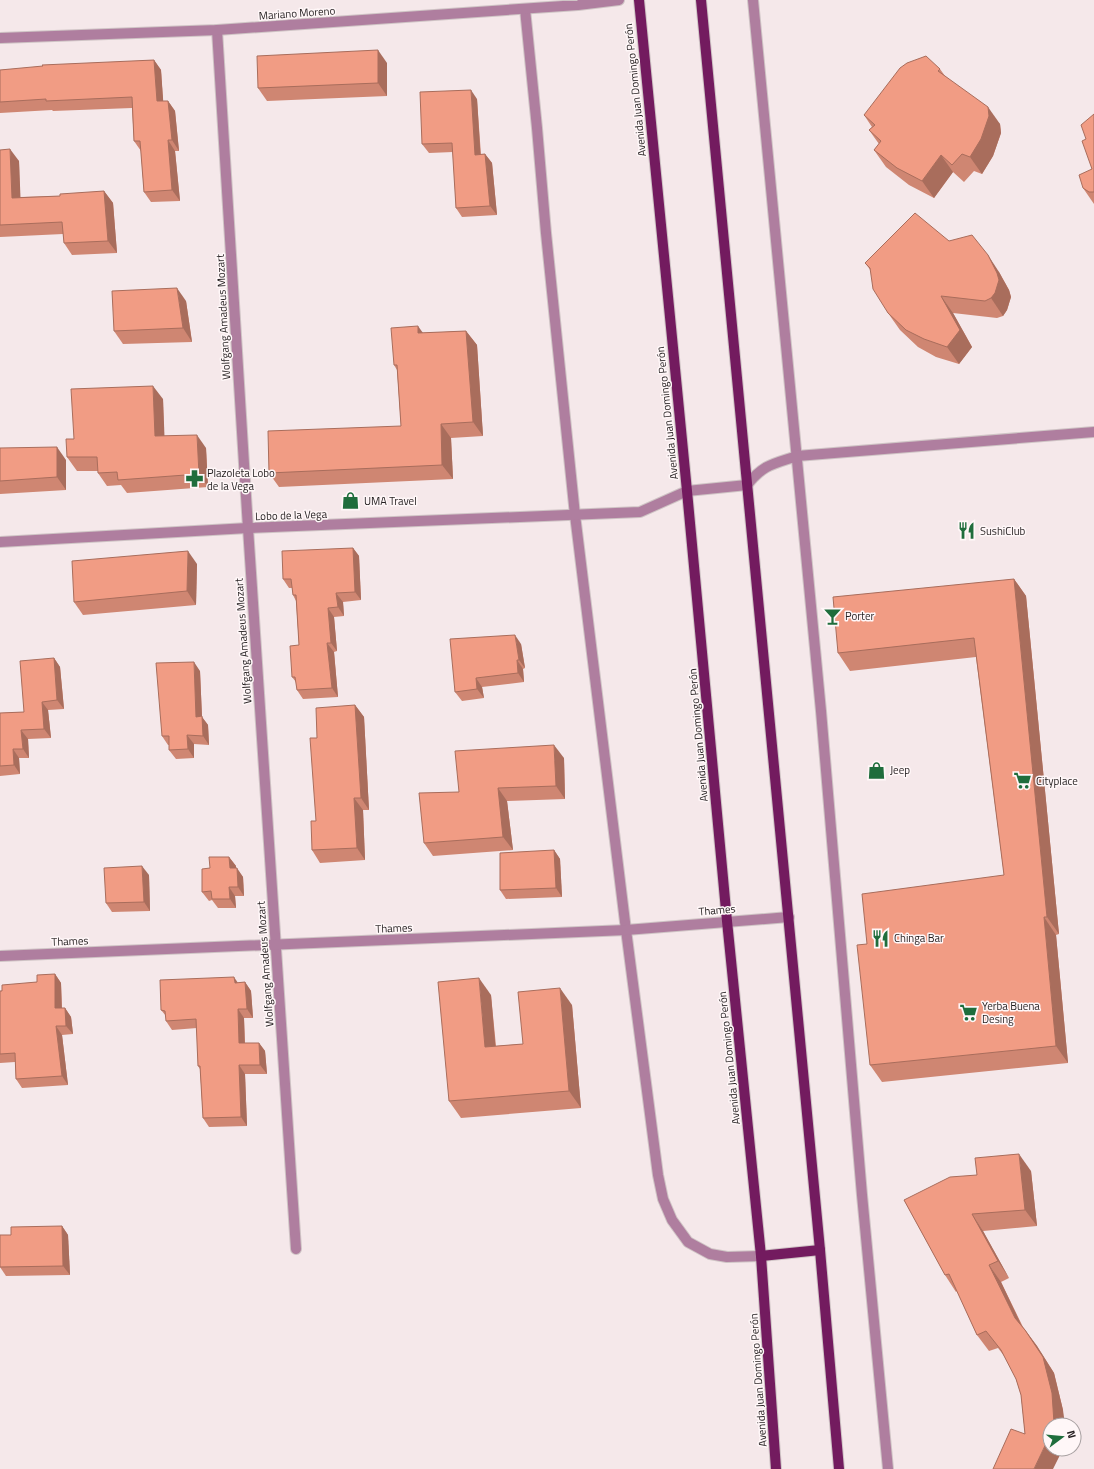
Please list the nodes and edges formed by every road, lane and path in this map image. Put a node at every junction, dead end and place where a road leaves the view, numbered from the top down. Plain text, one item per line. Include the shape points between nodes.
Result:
1 (619, 0) edge
2 (638, 0) edge
3 (701, 0) edge
4 (753, 0) edge
5 (525, 9) junction
6 (217, 30) junction
7 (0, 38) edge
8 (1094, 432) edge
9 (797, 456) junction
10 (747, 485) junction
11 (687, 491) junction
12 (575, 515) junction
13 (248, 528) junction
14 (0, 542) edge
15 (789, 917) junction
16 (727, 921) junction
17 (626, 930) junction
18 (276, 945) junction
19 (0, 956) edge
20 (296, 1249) dead end
21 (820, 1250) junction
22 (761, 1256) junction
23 (776, 1469) edge
24 (839, 1469) edge
25 (888, 1469) edge

1 - 5 street, Mariano Moreno
2 - 11 main road, Avenida Juan Domingo Perón
3 - 10 main road
4 - 9 street
5 - 6 street, Mariano Moreno
5 - 12 street
6 - 7 street, Mariano Moreno
6 - 13 street, Wolfgang Amadeus Mozart
8 - 9 street
9 - 10 street via 765,467
9 - 25 street
10 - 11 street, Lobo de la Vega
10 - 15 main road
11 - 12 street, Lobo de la Vega via 640,512
11 - 16 main road, Avenida Juan Domingo Perón
12 - 13 street, Lobo de la Vega
12 - 17 street
13 - 14 street, Lobo de la Vega
13 - 18 street, Wolfgang Amadeus Mozart
15 - 16 street, Thames
15 - 21 main road
16 - 17 street, Thames
16 - 22 main road, Avenida Juan Domingo Perón
17 - 18 street, Thames
17 - 22 street via 656,1167 663,1198 672,1220 688,1242 710,1254 726,1257
18 - 19 street, Thames
18 - 20 street, Wolfgang Amadeus Mozart
21 - 22 main road
21 - 24 main road
22 - 23 main road, Avenida Juan Domingo Perón

